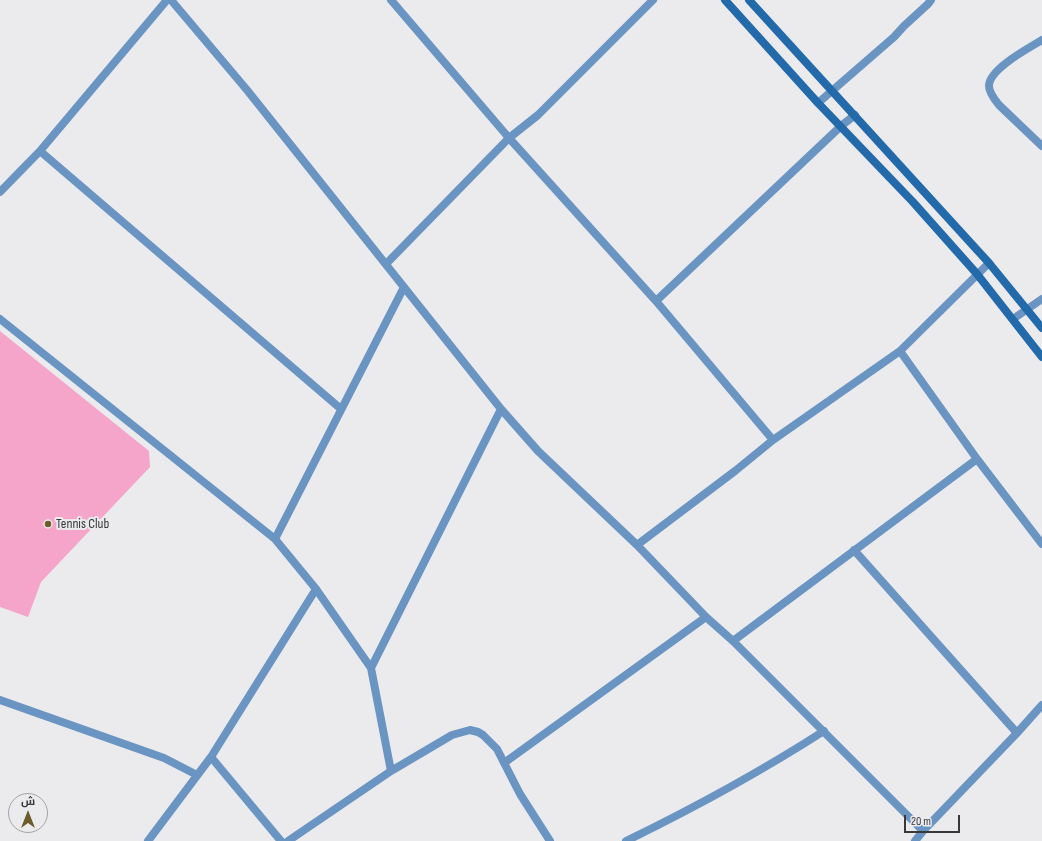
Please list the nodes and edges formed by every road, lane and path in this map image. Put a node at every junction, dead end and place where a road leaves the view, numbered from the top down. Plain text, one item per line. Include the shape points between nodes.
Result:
1 (167, 0) edge
2 (171, 0) edge
3 (391, 0) edge
4 (653, 0) edge
5 (725, 0) edge
6 (749, 0) edge
7 (930, 0) edge
8 (1042, 40) edge
9 (832, 90) junction
10 (818, 103) junction
11 (855, 115) junction
12 (842, 126) junction
13 (509, 138) junction
14 (1042, 146) edge
15 (40, 151) junction
16 (0, 192) edge
17 (989, 263) junction
18 (386, 264) junction
19 (977, 274) junction
20 (404, 287) junction
21 (1042, 299) edge
22 (656, 301) junction
23 (1027, 309) junction
24 (0, 319) edge
25 (1013, 320) junction
26 (1042, 328) edge
27 (900, 351) junction
28 (1042, 357) edge
29 (341, 409) junction
30 (501, 410) junction
31 (774, 440) junction
32 (977, 459) junction
33 (275, 539) junction
34 (1042, 544) edge
35 (637, 545) junction
36 (854, 550) junction
37 (316, 589) junction
38 (706, 617) junction
39 (733, 641) junction
40 (371, 668) junction
41 (0, 700) edge
42 (1042, 705) edge
43 (824, 731) junction
44 (1017, 733) junction
45 (211, 757) junction
46 (504, 763) junction
47 (391, 771) junction
48 (197, 775) junction
49 (923, 831) junction
50 (148, 841) edge
51 (281, 841) edge
52 (288, 841) edge
53 (550, 841) edge
54 (626, 841) edge
55 (915, 841) edge

1 - 15 street
2 - 18 street via 248,90
3 - 13 street
4 - 13 street via 538,115
5 - 10 street
6 - 9 street
7 - 9 street via 894,37
8 - 14 street via 1007,62 996,72 989,86 999,105
9 - 10 street
9 - 11 street
10 - 12 street
11 - 12 street
11 - 17 street
12 - 19 street
12 - 22 street
13 - 18 street
13 - 22 street
15 - 16 street
15 - 29 street
17 - 19 street
17 - 23 street
18 - 20 street
19 - 25 street
19 - 27 street
20 - 29 street
20 - 30 street
21 - 23 street
22 - 31 street
23 - 25 street
23 - 26 street
24 - 33 street
25 - 28 street
27 - 31 street
27 - 32 street
29 - 33 street
30 - 35 street via 538,451
30 - 40 street
31 - 35 street
32 - 34 street
32 - 36 street
33 - 37 street
35 - 38 street
36 - 39 street
36 - 44 street
37 - 40 street
37 - 45 street
38 - 39 street
38 - 46 street
39 - 43 street
40 - 47 street
41 - 48 street via 164,758
42 - 44 street
43 - 49 street
43 - 54 street via 785,756
44 - 49 street
45 - 48 street
45 - 51 street
46 - 47 street via 490,741 478,732 470,730 452,735
46 - 53 street
47 - 52 street
48 - 50 street
49 - 55 street

